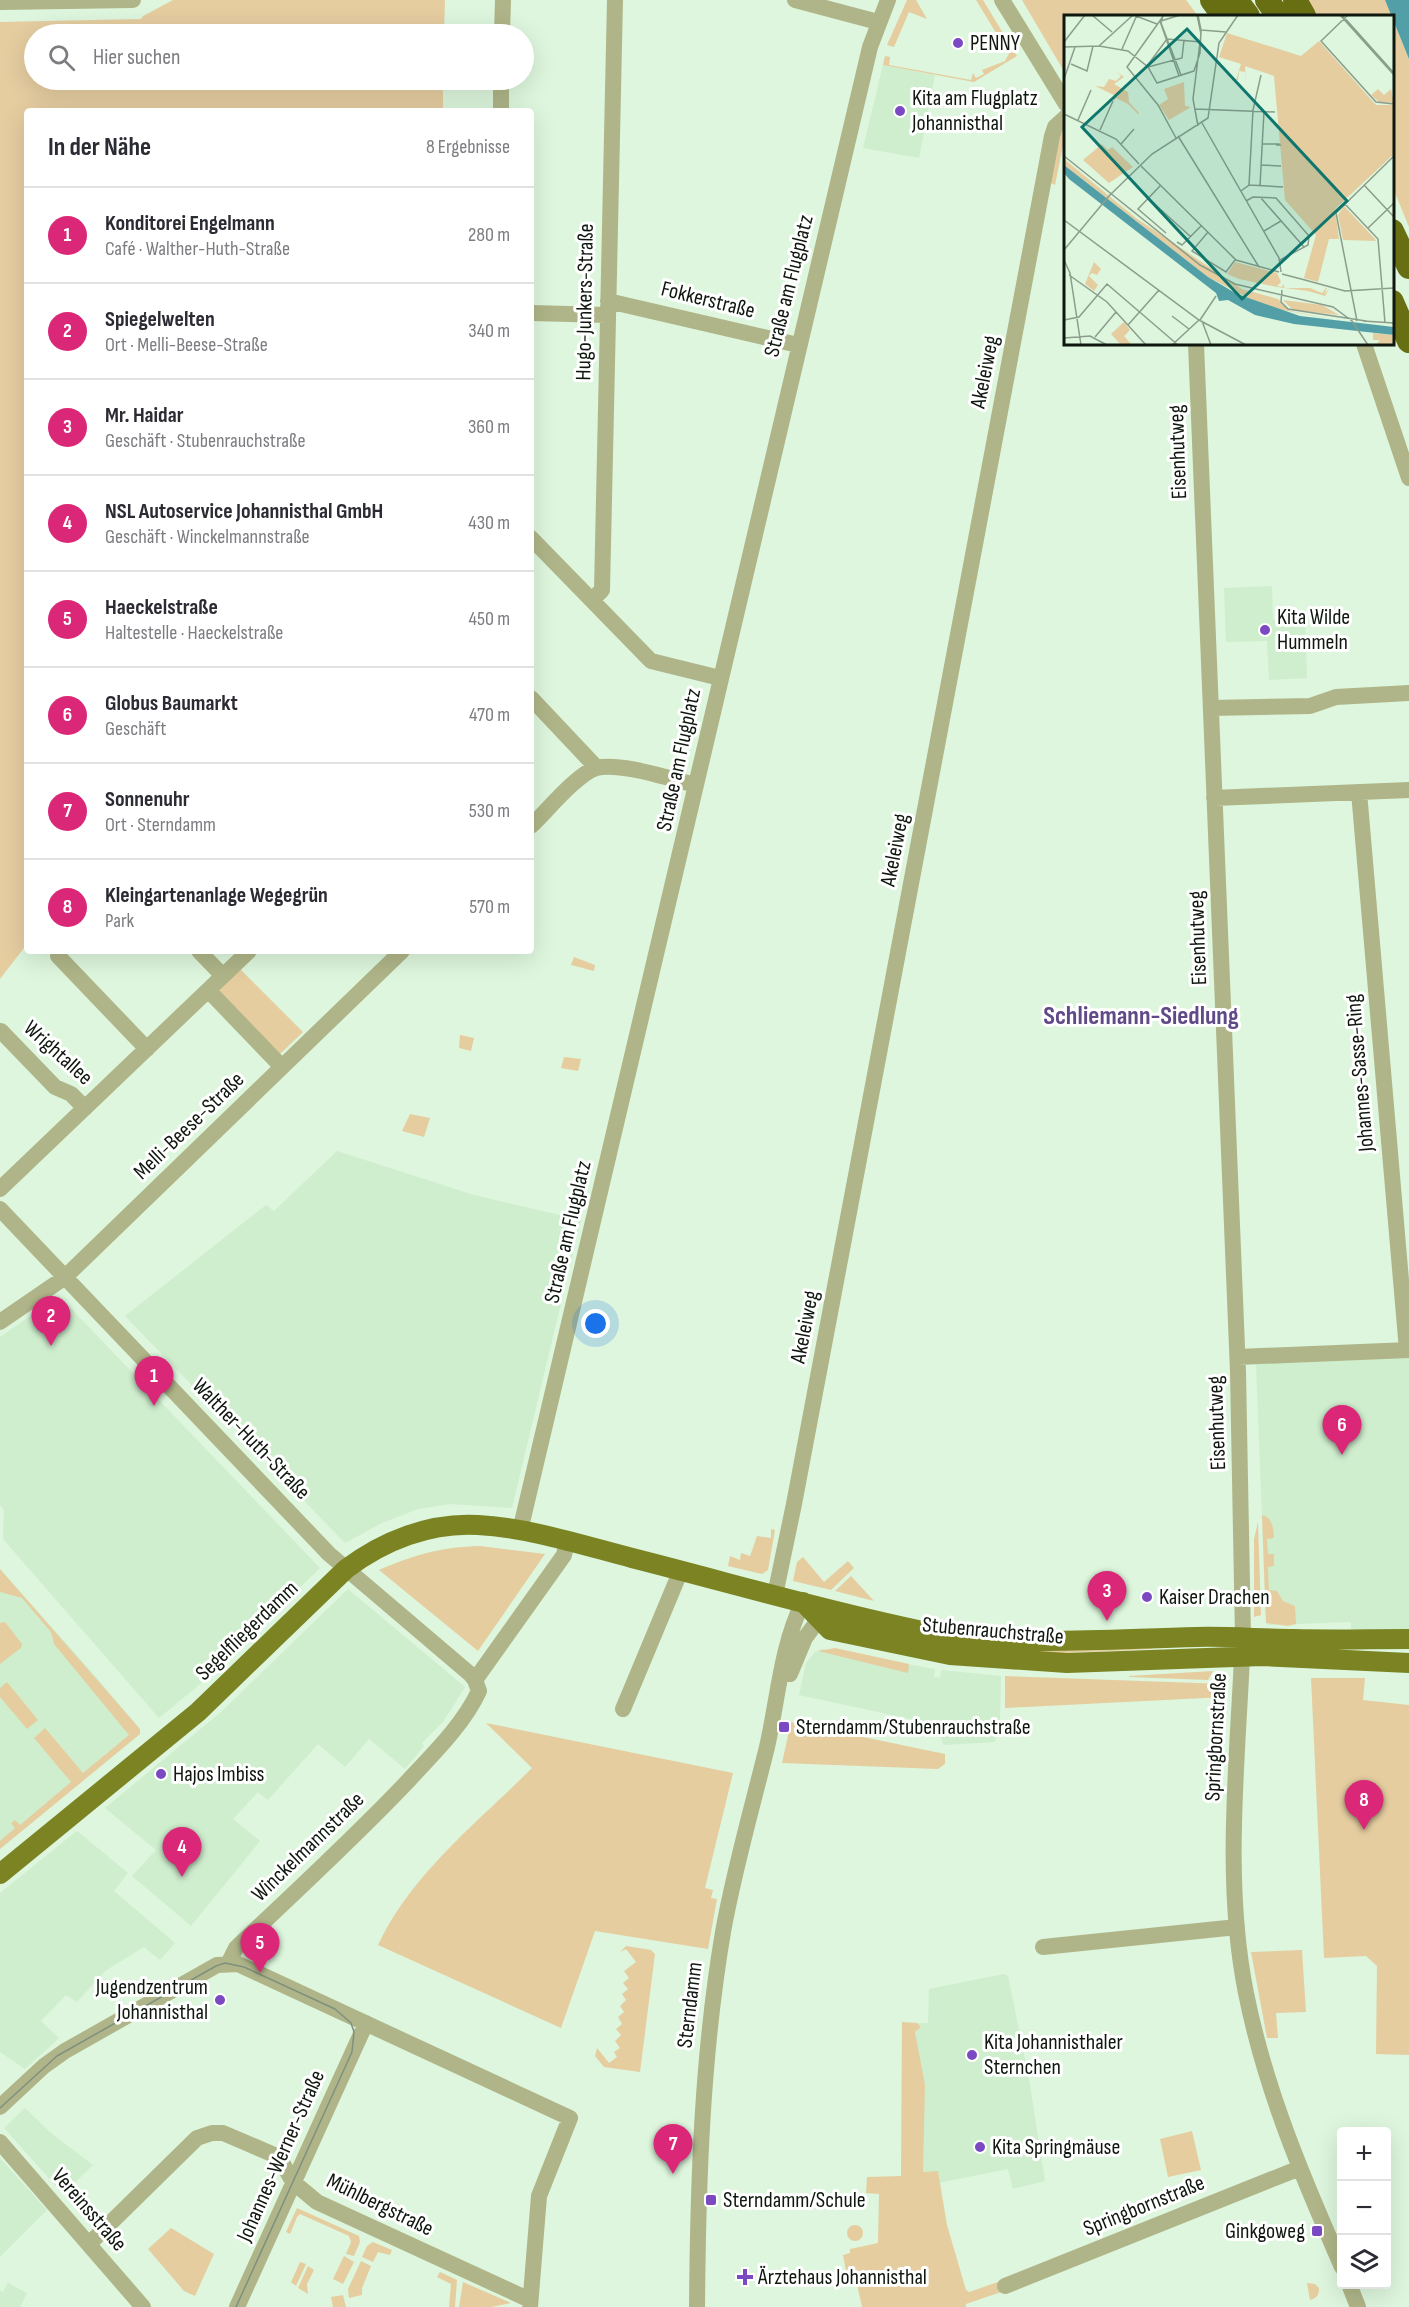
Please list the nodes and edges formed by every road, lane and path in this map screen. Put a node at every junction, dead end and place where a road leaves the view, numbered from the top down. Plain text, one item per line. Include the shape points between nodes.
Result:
1 (133, 0) edge
2 (503, 0) edge
3 (615, 0) edge
4 (795, 0) edge
5 (888, 0) edge
6 (1002, 0) edge
7 (1212, 0) edge
8 (1236, 0) edge
9 (1267, 0) edge
10 (1295, 0) edge
11 (35, 1) edge
12 (0, 2) edge
13 (1223, 15) edge
14 (1247, 15) edge
15 (1277, 15) edge
16 (1303, 15) edge
17 (878, 22) junction
18 (502, 24) edge
19 (501, 90) edge
20 (1064, 102) edge
21 (501, 108) edge
22 (1064, 118) edge
23 (1394, 235) edge
24 (1409, 267) edge
25 (1394, 307) edge
26 (608, 308) junction
27 (534, 313) edge
28 (1409, 341) edge
29 (798, 345) junction
30 (1196, 345) edge
31 (1364, 345) edge
32 (1409, 478) edge
33 (534, 541) edge
34 (592, 600) junction
35 (720, 678) junction
36 (1409, 693) edge
37 (534, 701) edge
38 (1211, 708) junction
39 (597, 768) junction
40 (696, 785) junction
41 (1409, 790) edge
42 (1359, 792) junction
43 (1214, 798) junction
44 (534, 823) edge
45 (202, 954) edge
46 (246, 954) edge
47 (399, 954) edge
48 (58, 956) dead end
49 (223, 976) junction
50 (208, 990) junction
51 (1, 1031) edge
52 (147, 1048) junction
53 (282, 1067) junction
54 (86, 1108) junction
55 (0, 1189) edge
56 (0, 1209) edge
57 (64, 1278) junction
58 (0, 1323) edge
59 (1408, 1350) edge
60 (1238, 1357) junction
61 (520, 1531) junction
62 (567, 1541) junction
63 (346, 1569) junction
64 (681, 1570) junction
65 (775, 1595) junction
66 (803, 1602) junction
67 (819, 1619) junction
68 (1409, 1639) edge
69 (1243, 1647) junction
70 (1409, 1663) edge
71 (475, 1680) junction
72 (623, 1709) dead end
73 (775, 1714) junction
74 (0, 1874) edge
75 (1238, 1927) junction
76 (1043, 1947) dead end
77 (228, 1964) junction
78 (366, 2023) junction
79 (0, 2107) edge
80 (0, 2142) edge
81 (1300, 2168) junction
82 (293, 2182) junction
83 (89, 2244) junction
84 (1337, 2257) edge
85 (1005, 2286) dead end
86 (1351, 2289) edge
87 (530, 2303) edge
88 (144, 2307) edge
89 (237, 2307) edge
90 (697, 2307) edge
91 (1358, 2307) edge

1 - 11 street
2 - 18 street
3 - 26 street, Hugo-Junkers-Straße
4 - 17 street
5 - 17 street, Straße am Flugplatz
6 - 20 street
7 - 13 highway
8 - 14 highway
9 - 15 highway
10 - 16 highway
11 - 12 street
17 - 29 street, Straße am Flugplatz
19 - 21 street
22 - 65 street, Akeleiweg via 1055,126 1052,136
23 - 24 highway
25 - 28 highway
26 - 27 street, Fokkerstraße
26 - 29 street, Fokkerstraße
26 - 34 street, Hugo-Junkers-Straße via 602,590
29 - 35 street, Straße am Flugplatz
30 - 38 street, Eisenhutweg
31 - 32 street
33 - 34 street
34 - 35 street via 651,661
35 - 40 street, Straße am Flugplatz
36 - 38 street via 1336,697 1310,706
37 - 39 street
38 - 43 street, Eisenhutweg
39 - 40 street via 614,767
39 - 44 street via 581,778
40 - 61 street, Straße am Flugplatz
41 - 42 street
42 - 43 street
42 - 59 street, Johannes-Sasse-Ring
43 - 60 street, Eisenhutweg
45 - 49 street
46 - 49 street, Wrightallee
47 - 53 street, Melli-Beese-Straße
48 - 52 street
49 - 50 street, Wrightallee
50 - 52 street, Wrightallee
50 - 53 street
51 - 54 street, Wrightallee via 55,1087 71,1094
52 - 54 street, Wrightallee
53 - 57 street, Melli-Beese-Straße
54 - 55 street, Wrightallee
56 - 57 street, Walther-Huth-Straße
57 - 58 street, Melli-Beese-Straße
57 - 63 street, Walther-Huth-Straße
59 - 60 street, Johannes-Sasse-Ring
60 - 69 street, Eisenhutweg
61 - 62 main road, Segelfliegerdamm
61 - 63 main road, Segelfliegerdamm via 479,1525 419,1531 368,1554
62 - 64 main road, Stubenrauchstraße
62 - 71 street, Winckelmannstraße via 564,1555
63 - 71 street, Walther-Huth-Straße
63 - 74 main road, Segelfliegerdamm via 198,1712
64 - 65 main road, Stubenrauchstraße
64 - 72 street
65 - 66 main road, Stubenrauchstraße
66 - 67 main road, Stubenrauchstraße
66 - 69 main road, Stubenrauchstraße via 959,1636 1088,1642 1195,1637
66 - 73 street, Sterndamm via 791,1628
67 - 69 main road, Stubenrauchstraße via 830,1630 881,1642 1001,1660 1148,1662
67 - 73 street, Sterndamm via 802,1644
68 - 69 main road, Stubenrauchstraße
69 - 70 main road, Stubenrauchstraße
69 - 75 street, Springbornstraße via 1234,1830
71 - 77 street, Winckelmannstraße via 479,1691 467,1714 389,1800 236,1948
73 - 90 street, Sterndamm via 728,1909 712,2007 699,2172
75 - 76 street
75 - 81 street, Springbornstraße via 1256,2036 1272,2096
77 - 78 street via 238,1964
77 - 79 street via 217,1965 65,2050
78 - 82 street, Johannes-Werner-Straße
78 - 87 street via 570,2118 539,2196
80 - 83 street, Vereinsstraße
81 - 84 street, Springbornstraße
81 - 85 street, Springbornstraße
82 - 83 street, Mühlbergstraße via 279,2157 223,2133 206,2134 197,2138
82 - 87 street, Mühlbergstraße via 317,2202
82 - 89 street, Johannes-Werner-Straße
83 - 88 street, Vereinsstraße
86 - 91 street

